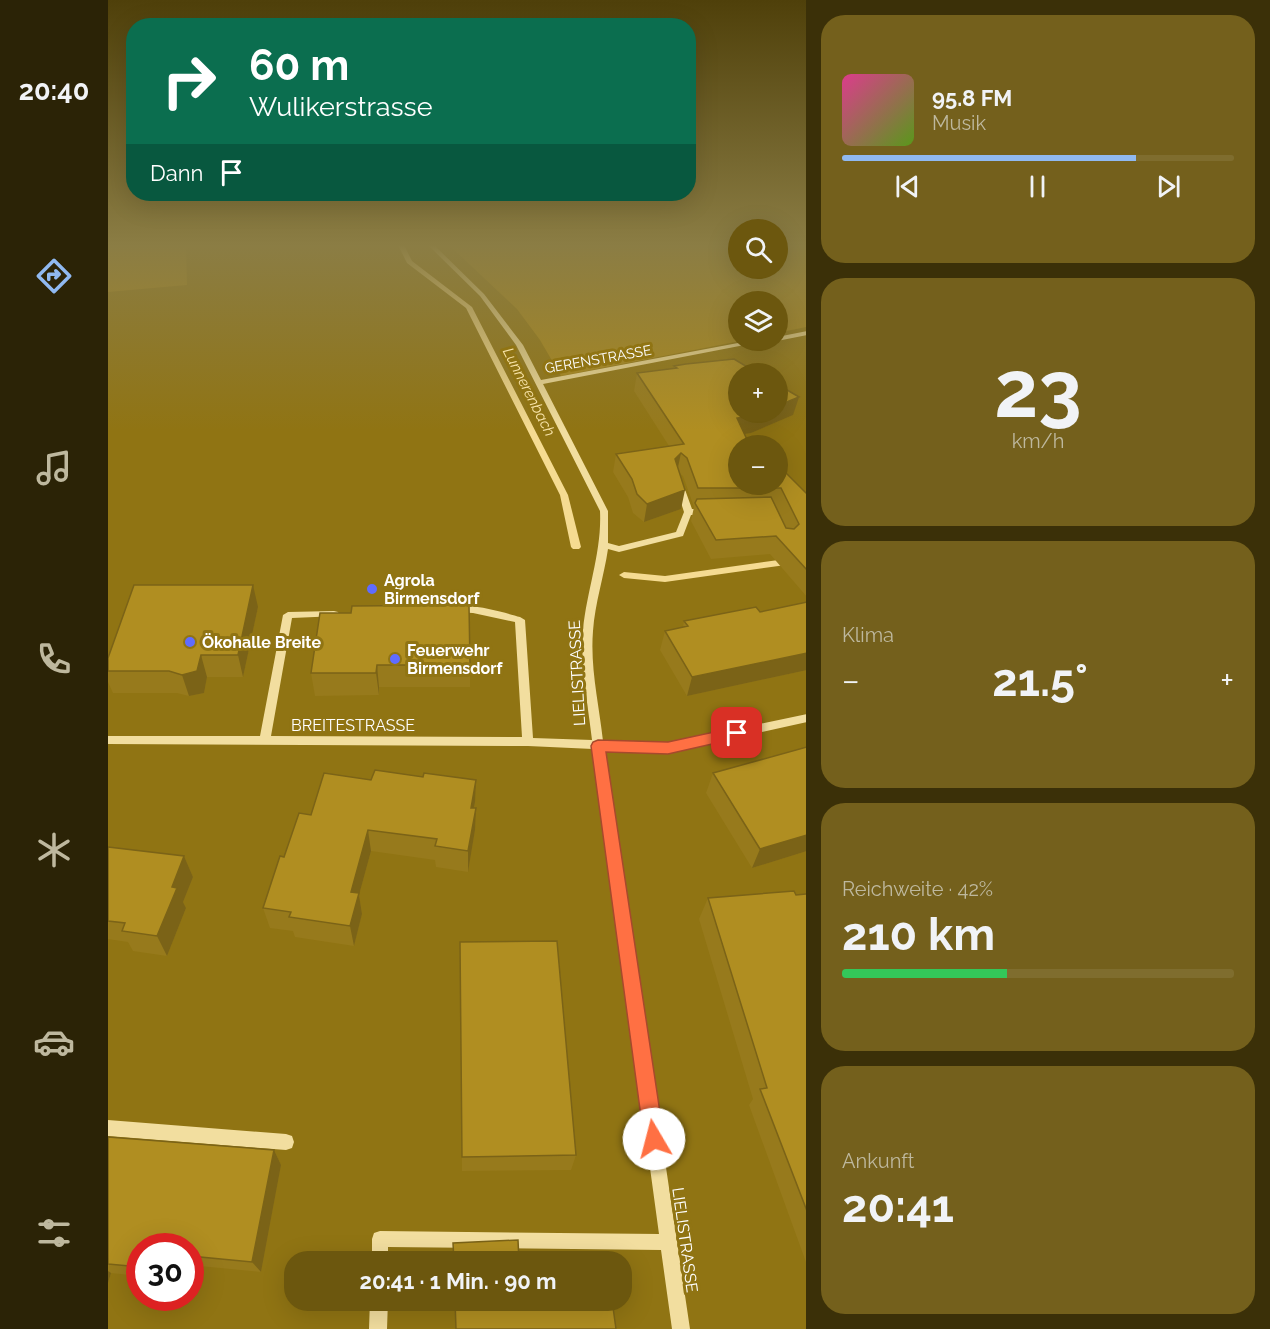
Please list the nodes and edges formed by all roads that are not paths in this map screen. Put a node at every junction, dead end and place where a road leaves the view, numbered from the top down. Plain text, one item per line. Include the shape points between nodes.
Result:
1 (492, 307) edge
2 (806, 333) edge
3 (788, 337) edge
4 (728, 348) edge
5 (539, 383) junction
6 (677, 477) edge
7 (688, 512) junction
8 (711, 512) edge
9 (604, 545) junction
10 (450, 610) edge
11 (346, 613) edge
12 (806, 718) edge
13 (108, 740) edge
14 (265, 741) junction
15 (528, 742) junction
16 (598, 746) junction
17 (108, 1128) edge
18 (286, 1142) dead end
19 (669, 1242) junction
20 (380, 1251) edge
21 (379, 1311) edge
22 (378, 1329) edge
23 (681, 1329) edge

1 - 5 street, LIELISTRASSE
2 - 3 street
4 - 5 street, GERENSTRASSE
5 - 9 street, LIELISTRASSE via 604,511
6 - 7 street
7 - 8 street
7 - 9 street via 680,534 619,549
9 - 16 street, LIELISTRASSE via 588,633
10 - 15 street via 473,610 520,620
11 - 14 street via 288,615
12 - 16 street, BREITESTRASSE via 668,748
13 - 14 street, BREITESTRASSE
14 - 15 street, BREITESTRASSE
15 - 16 street, BREITESTRASSE
16 - 19 street, LIELISTRASSE
17 - 18 street
19 - 20 street via 380,1239
19 - 23 street, LIELISTRASSE
21 - 22 street

